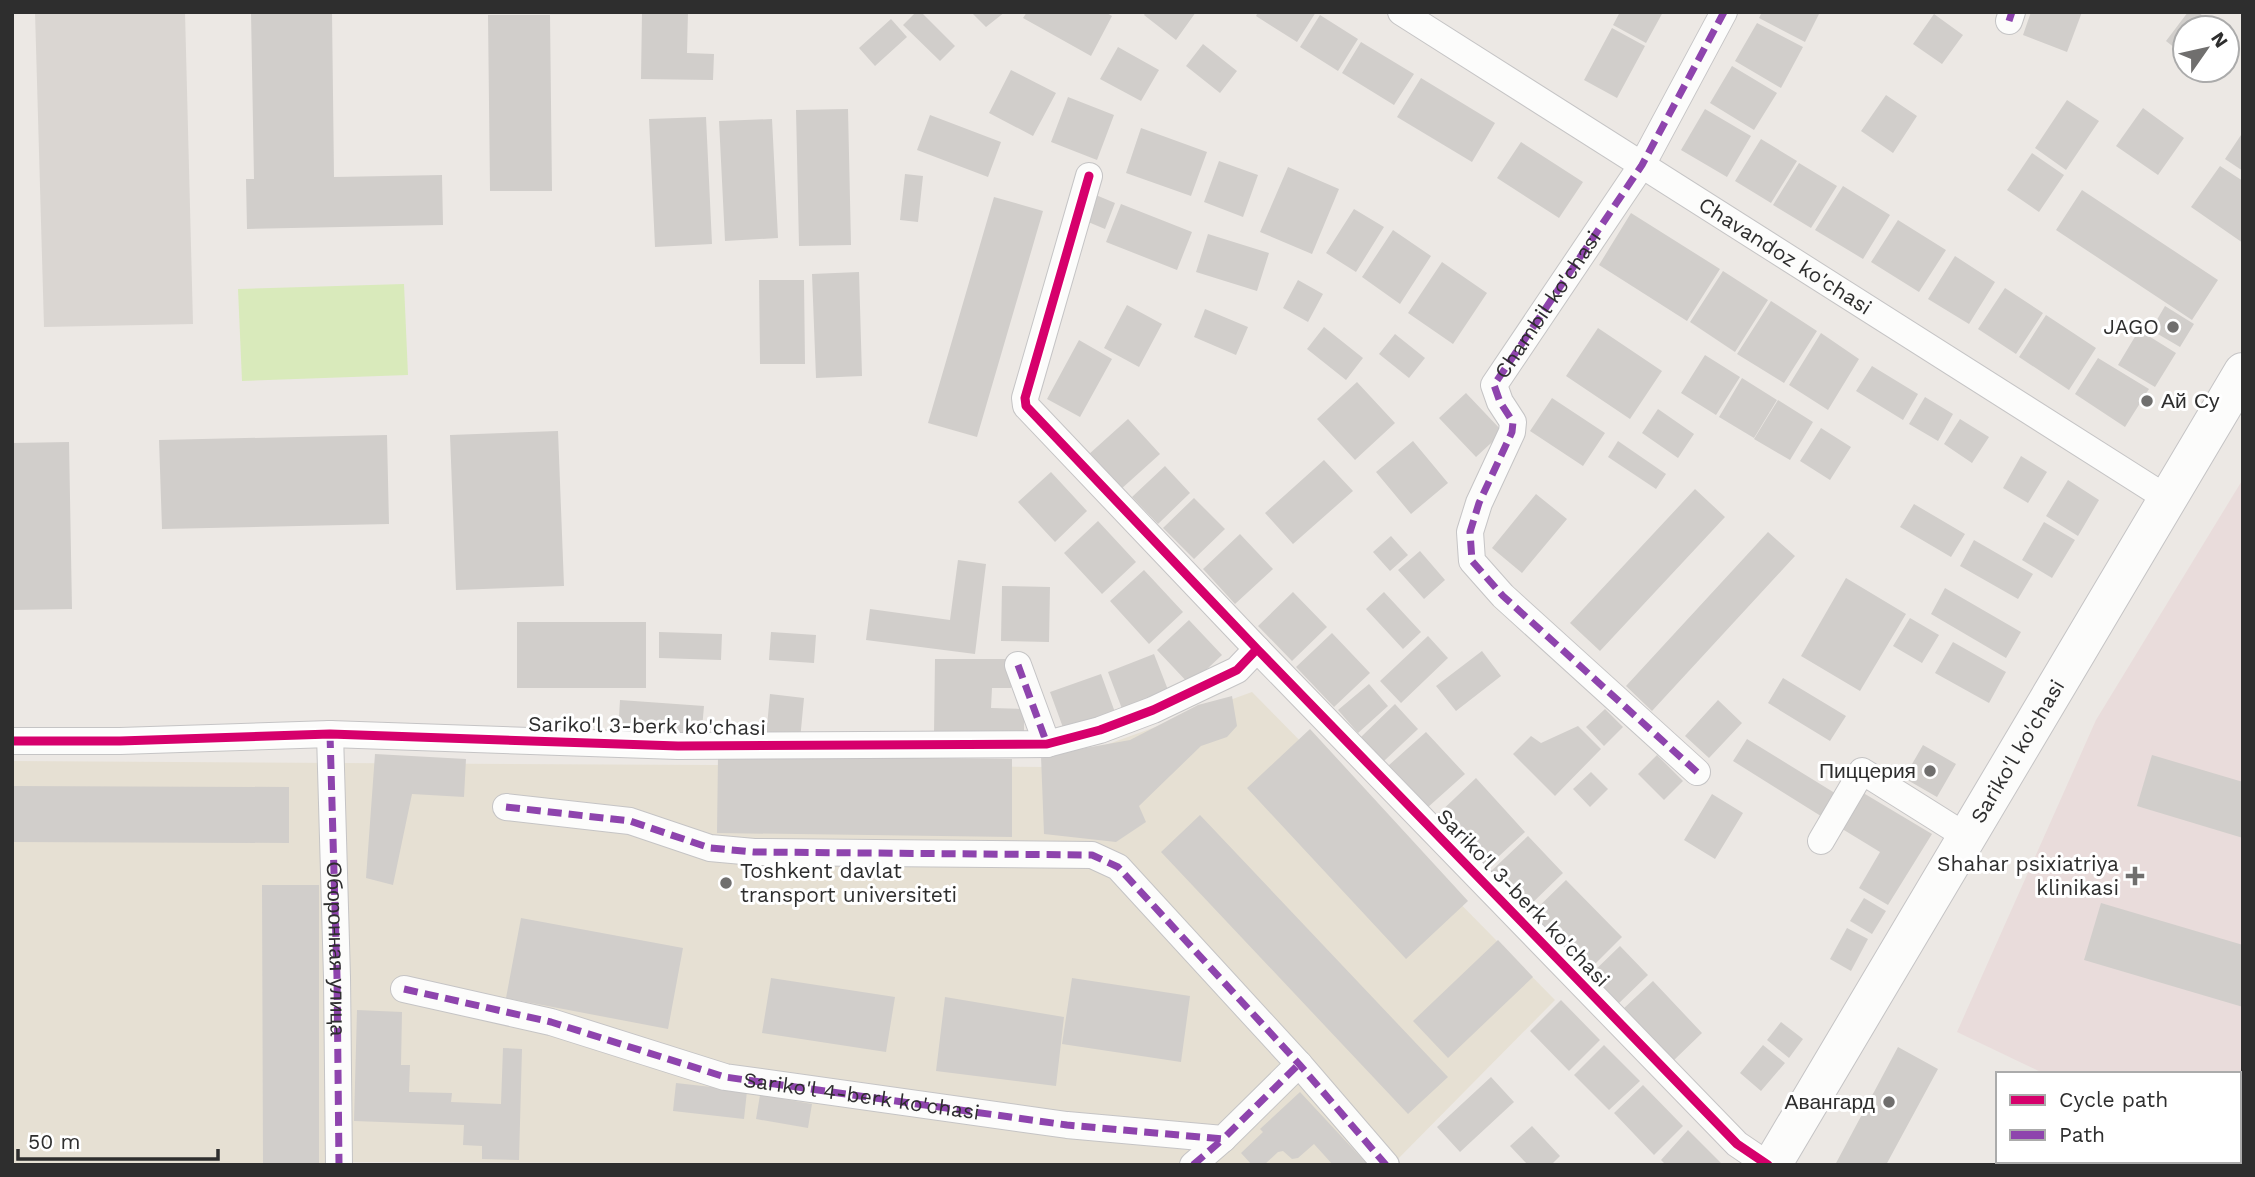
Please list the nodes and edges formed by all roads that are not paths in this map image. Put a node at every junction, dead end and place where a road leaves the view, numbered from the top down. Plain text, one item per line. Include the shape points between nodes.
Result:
1 (1401, 12) edge
2 (1724, 12) edge
3 (1642, 165) junction
4 (1089, 176) dead end
5 (2243, 372) edge
6 (2168, 499) junction
7 (1257, 649) junction
8 (1018, 665) dead end
9 (330, 734) junction
10 (12, 741) edge
11 (1047, 744) junction
12 (1697, 772) dead end
13 (506, 807) dead end
14 (1967, 837) junction
15 (1821, 841) dead end
16 (404, 989) dead end
17 (1299, 1064) junction
18 (1223, 1139) junction
19 (339, 1165) edge
20 (1193, 1165) edge
21 (1386, 1165) edge
22 (1770, 1165) edge

1 - 3 street, Chavandoz ko'chasi
2 - 3 street, Chambil ko'chasi
3 - 6 street, Chavandoz ko'chasi
3 - 12 street, Chambil ko'chasi via 1494,385 1513,422 1512,432 1469,532 1472,561 1503,596
4 - 7 street, Sariko'l 3-berk ko'chasi via 1026,406
5 - 6 main road, Sariko'l ko'chasi
6 - 14 main road, Sariko'l ko'chasi
7 - 11 street, Sariko'l 3-berk ko'chasi via 1237,670 1153,710
7 - 22 street, Sariko'l 3-berk ko'chasi via 1737,1144
8 - 11 street
9 - 10 street, Sariko'l 3-berk ko'chasi
9 - 11 street, Sariko'l 3-berk ko'chasi via 678,746
9 - 19 street, Оборонная улица
13 - 17 street via 630,821 710,848 754,852 1091,855 1118,867
14 - 15 street via 1862,771
14 - 22 main road, Sariko'l ko'chasi
16 - 18 street, Sariko'l 4-berk ko'chasi via 551,1022 725,1077 1067,1125
17 - 18 street
17 - 21 street
18 - 20 street

